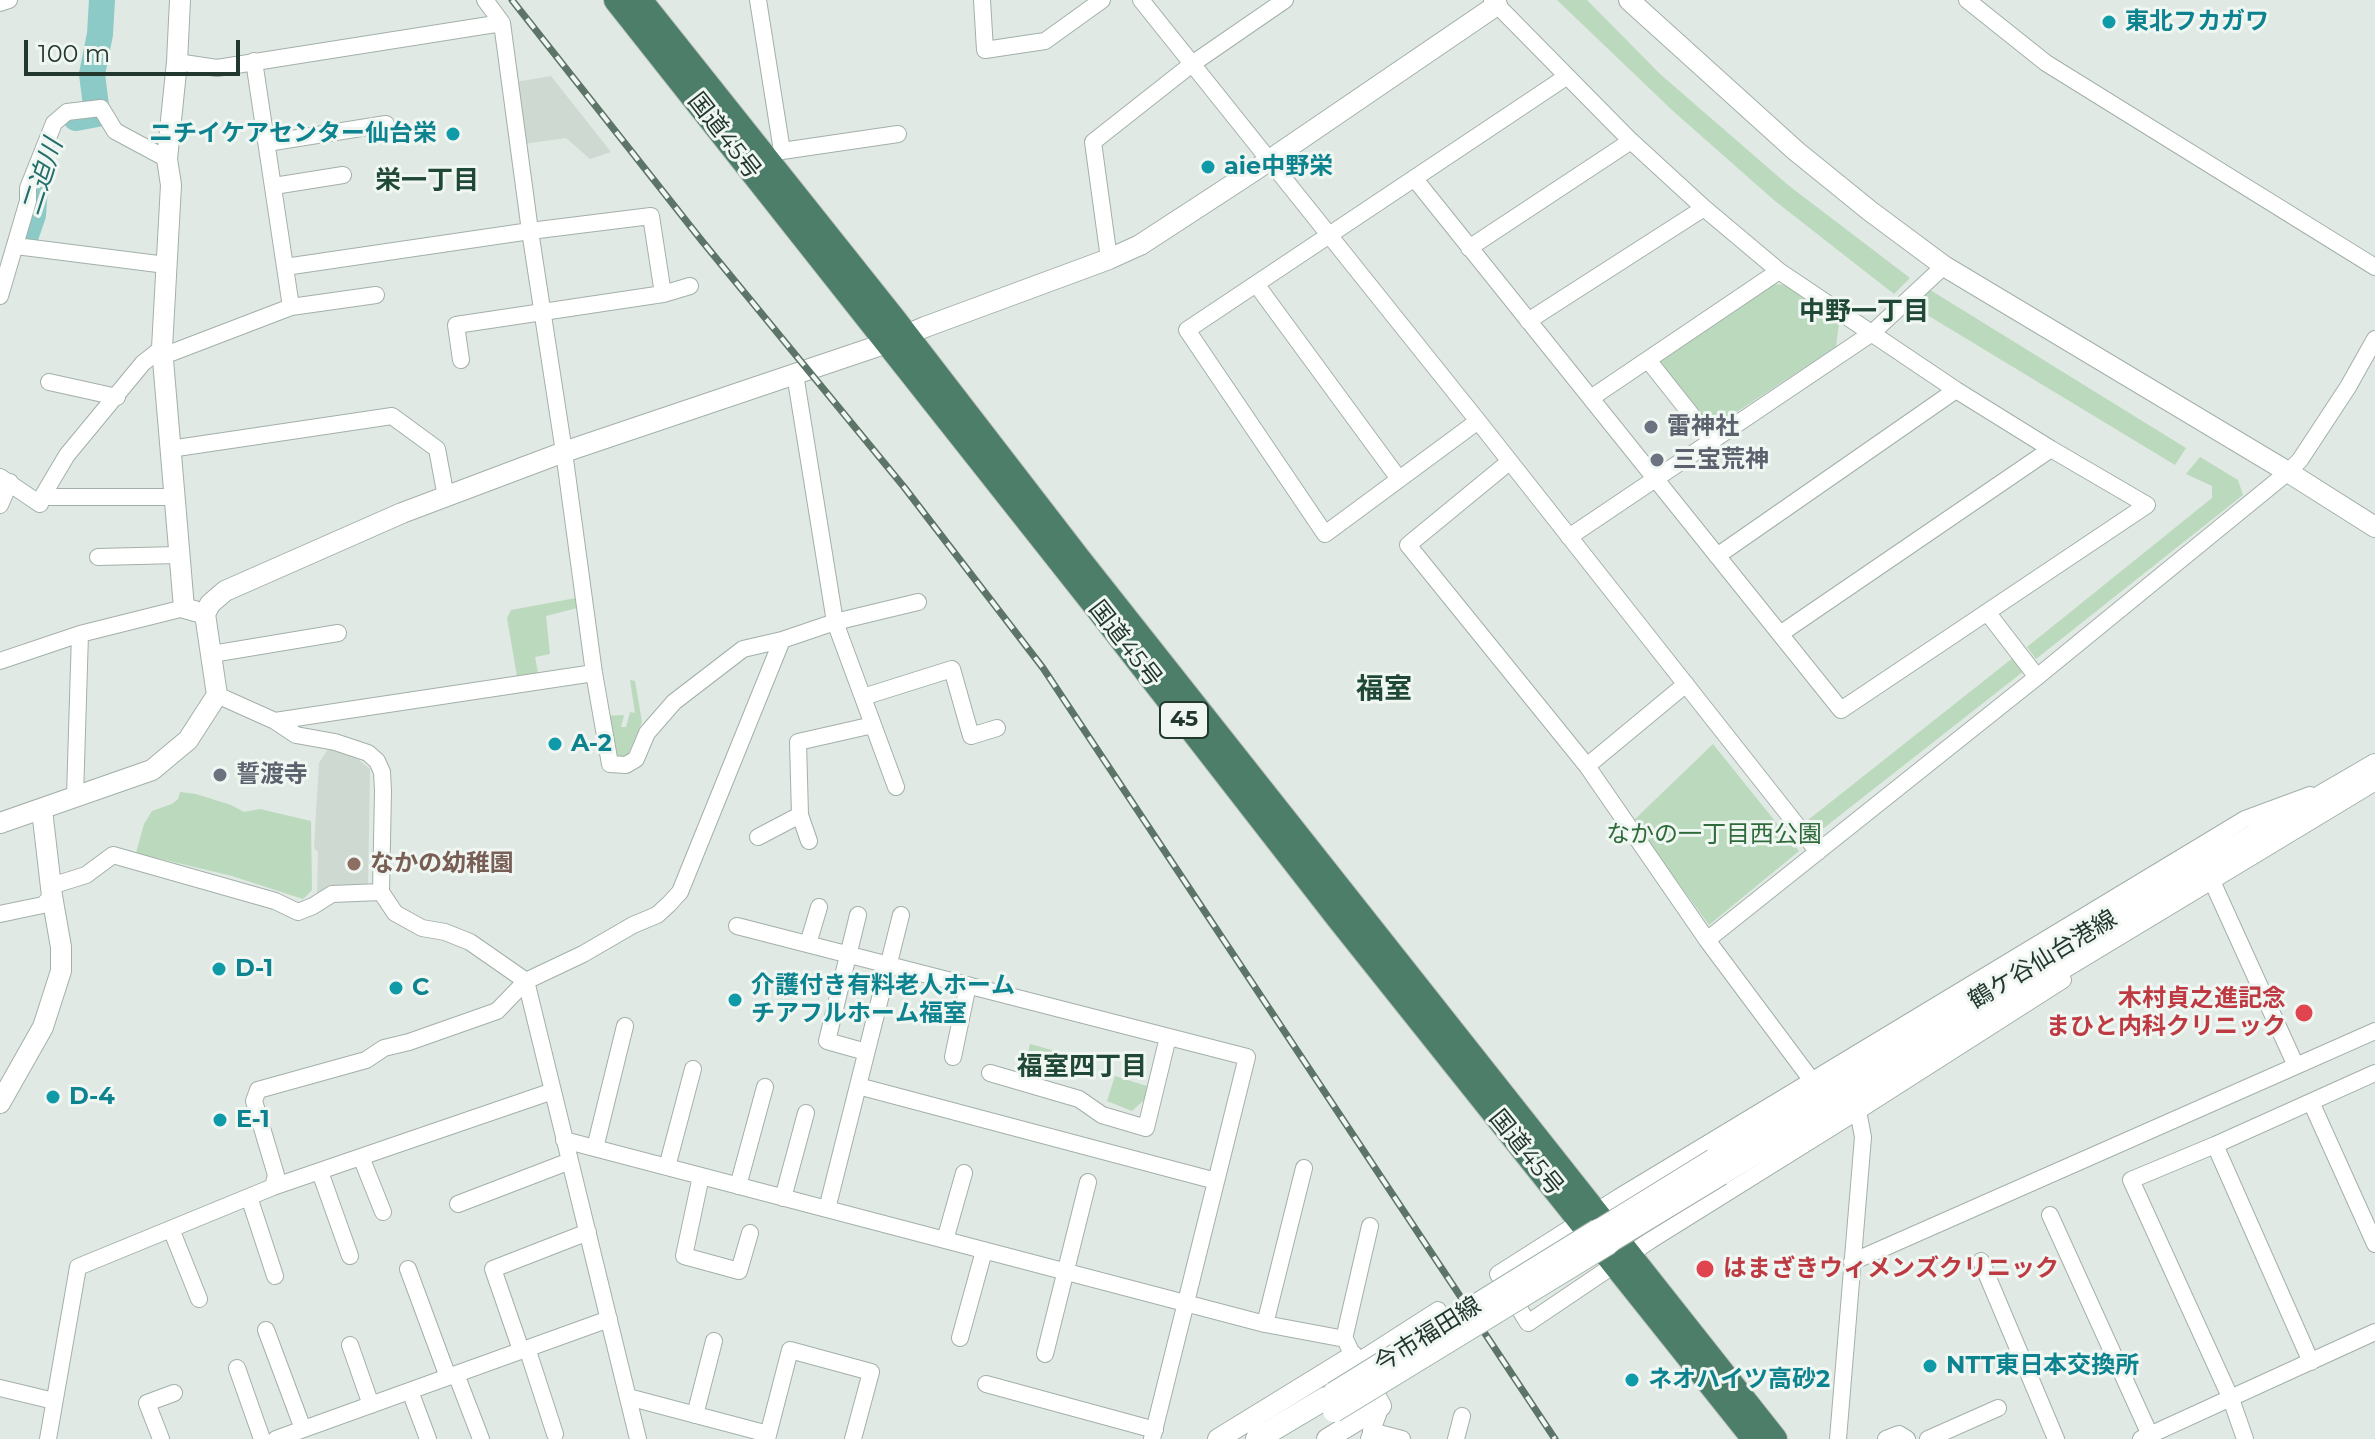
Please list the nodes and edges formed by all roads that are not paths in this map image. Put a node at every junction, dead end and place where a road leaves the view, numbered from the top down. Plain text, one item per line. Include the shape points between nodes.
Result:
1 (9, 0) edge
2 (180, 0) edge
3 (485, 0) edge
4 (616, 0) edge
5 (640, 0) edge
6 (758, 0) edge
7 (982, 0) edge
8 (1102, 0) edge
9 (1141, 0) edge
10 (1285, 0) edge
11 (1629, 0) edge
12 (1967, 0) edge
13 (0, 3) edge
14 (1494, 3) edge
15 (1263, 6) edge
16 (502, 23) junction
17 (254, 61) junction
18 (177, 62) junction
19 (1192, 64) junction
20 (1566, 77) junction
21 (386, 124) dead end
22 (898, 134) dead end
23 (1631, 141) junction
24 (267, 143) junction
25 (167, 159) junction
26 (1269, 161) junction
27 (343, 175) dead end
28 (1414, 178) junction
29 (274, 186) junction
30 (1704, 208) junction
31 (530, 231) junction
32 (1329, 235) junction
33 (16, 246) junction
34 (1469, 248) junction
35 (1109, 259) junction
36 (166, 265) junction
37 (1944, 266) junction
38 (285, 267) junction
39 (2375, 267) edge
40 (1779, 271) junction
41 (1256, 284) junction
42 (690, 286) dead end
43 (663, 294) junction
44 (376, 295) dead end
45 (0, 296) edge
46 (291, 307) junction
47 (541, 311) junction
48 (1528, 321) junction
49 (1872, 333) junction
50 (897, 339) junction
51 (2375, 339) edge
52 (162, 352) junction
53 (461, 360) dead end
54 (1648, 360) junction
55 (795, 374) junction
56 (49, 382) dead end
57 (1956, 390) junction
58 (117, 397) junction
59 (1591, 398) junction
60 (1478, 421) junction
61 (1713, 442) junction
62 (170, 449) junction
63 (2051, 449) junction
64 (564, 452) junction
65 (1509, 462) junction
66 (2288, 472) junction
67 (1399, 479) junction
68 (5, 480) edge
69 (1656, 480) junction
70 (42, 497) junction
71 (174, 497) junction
72 (446, 497) junction
73 (0, 505) edge
74 (2375, 527) edge
75 (1569, 537) junction
76 (178, 555) junction
77 (1717, 556) junction
78 (98, 557) dead end
79 (918, 602) dead end
80 (184, 608) junction
81 (1987, 612) junction
82 (205, 614) junction
83 (835, 622) junction
84 (338, 633) dead end
85 (80, 634) junction
86 (1780, 634) junction
87 (782, 640) junction
88 (212, 654) junction
89 (0, 661) edge
90 (594, 673) junction
91 (2037, 677) junction
92 (1686, 684) junction
93 (217, 695) junction
94 (863, 697) junction
95 (275, 721) junction
96 (873, 725) junction
97 (997, 728) dead end
98 (2375, 764) edge
99 (1587, 766) junction
100 (2348, 780) junction
101 (2375, 780) edge
102 (896, 787) dead end
103 (75, 796) junction
104 (42, 810) junction
105 (800, 815) junction
106 (0, 823) edge
107 (758, 837) dead end
108 (809, 841) dead end
109 (1818, 852) junction
110 (2211, 879) junction
111 (51, 891) junction
112 (381, 892) junction
113 (2183, 895) junction
114 (819, 907) dead end
115 (0, 914) edge
116 (858, 915) dead end
117 (901, 915) dead end
118 (737, 926) dead end
119 (1707, 940) junction
120 (808, 944) junction
121 (848, 955) junction
122 (888, 965) junction
123 (526, 981) junction
124 (968, 985) junction
125 (625, 1026) dead end
126 (2375, 1031) edge
127 (1168, 1037) junction
128 (866, 1052) junction
129 (953, 1057) dead end
130 (2296, 1066) junction
131 (693, 1069) dead end
132 (990, 1073) dead end
133 (2375, 1073) edge
134 (1813, 1082) junction
135 (858, 1086) junction
136 (765, 1087) dead end
137 (4, 1089) edge
138 (553, 1091) junction
139 (2311, 1102) junction
140 (1858, 1111) junction
141 (806, 1113) dead end
142 (564, 1140) junction
143 (2215, 1145) junction
144 (595, 1148) junction
145 (361, 1157) junction
146 (570, 1161) junction
147 (667, 1167) junction
148 (1717, 1167) junction
149 (1304, 1168) dead end
150 (320, 1172) junction
151 (964, 1173) dead end
152 (701, 1176) junction
153 (1216, 1181) junction
154 (1088, 1182) dead end
155 (738, 1186) junction
156 (273, 1187) junction
157 (249, 1197) junction
158 (783, 1198) junction
159 (458, 1204) dead end
160 (827, 1209) junction
161 (383, 1212) dead end
162 (2050, 1215) dead end
163 (1370, 1226) dead end
164 (171, 1229) junction
165 (588, 1232) junction
166 (750, 1233) dead end
167 (1605, 1238) junction
168 (945, 1240) junction
169 (2375, 1244) edge
170 (984, 1251) junction
171 (350, 1256) dead end
172 (1981, 1261) dead end
173 (1852, 1262) junction
174 (408, 1269) dead end
175 (1066, 1272) junction
176 (275, 1276) dead end
177 (199, 1299) dead end
178 (1186, 1304) junction
179 (1438, 1310) dead end
180 (609, 1319) junction
181 (1265, 1324) junction
182 (266, 1330) dead end
183 (2375, 1332) edge
184 (960, 1338) dead end
185 (714, 1341) dead end
186 (350, 1345) dead end
187 (524, 1349) junction
188 (1351, 1352) junction
189 (1045, 1354) dead end
190 (2311, 1362) junction
191 (237, 1368) dead end
192 (452, 1375) junction
193 (986, 1384) dead end
194 (0, 1388) edge
195 (410, 1391) junction
196 (174, 1393) dead end
197 (628, 1397) junction
198 (2231, 1399) junction
199 (54, 1401) junction
200 (1330, 1404) junction
201 (371, 1405) junction
202 (1381, 1406) junction
203 (1998, 1408) dead end
204 (695, 1415) junction
205 (1462, 1416) dead end
206 (303, 1429) junction
207 (555, 1434) dead end
208 (1154, 1435) edge
209 (1370, 1435) edge
210 (768, 1437) edge
211 (2145, 1437) edge
212 (48, 1439) edge
213 (161, 1439) edge
214 (262, 1439) edge
215 (276, 1439) edge
216 (428, 1439) edge
217 (481, 1439) edge
218 (638, 1439) edge
219 (853, 1439) edge
220 (1218, 1439) edge
221 (1257, 1439) edge
222 (1287, 1439) edge
223 (1327, 1439) edge
224 (1402, 1439) edge
225 (1456, 1439) edge
226 (1754, 1439) edge
227 (1775, 1439) edge
228 (1838, 1439) edge
229 (1886, 1439) edge
230 (1907, 1439) edge
231 (1928, 1439) edge
232 (2056, 1439) edge
233 (2245, 1439) edge

1 - 13 street
2 - 18 street
3 - 16 street
4 - 50 highway, 国道45号 / 45
5 - 50 highway, 国道45号 / 45
6 - 22 street via 782,151
7 - 8 street via 985,50 1045,41
9 - 19 street
10 - 15 street
11 - 37 street via 1796,151
12 - 39 street via 2046,63
14 - 20 street
14 - 26 street
15 - 19 street
16 - 17 street
16 - 31 street
17 - 18 street via 217,68
17 - 24 street
18 - 25 street
19 - 26 street
19 - 35 street via 1093,142
20 - 23 street
20 - 28 street
21 - 24 street
23 - 30 street
23 - 34 street
24 - 29 street
25 - 33 street via 115,131 94,109 67,112 54,123 28,188
25 - 36 street via 171,185
26 - 32 street
26 - 35 street via 1140,245
27 - 29 street
28 - 32 street
28 - 34 street
29 - 38 street
30 - 40 street
30 - 48 street
31 - 38 street
31 - 43 street via 651,216
31 - 47 street
32 - 41 street
32 - 60 street
33 - 36 street
33 - 45 street
34 - 48 street
35 - 50 street
36 - 52 street
37 - 49 street
37 - 66 street
38 - 46 street
40 - 49 street
40 - 54 street
41 - 67 street
41 - 67 street via 1187,330 1325,534
42 - 43 street
43 - 47 street
44 - 46 street
46 - 52 street
47 - 53 street via 456,325
47 - 64 street
48 - 59 street
49 - 57 street
49 - 61 street
50 - 55 street
50 - 167 highway, 国道45号 / 45 via 1338,918
51 - 66 street
52 - 58 street via 143,363
52 - 62 street
54 - 59 street
54 - 61 street
55 - 64 street
55 - 83 street
56 - 58 street
57 - 63 street
57 - 77 street
58 - 70 street via 67,455
59 - 69 street
60 - 65 street
60 - 67 street
61 - 69 street
62 - 71 street
62 - 72 street via 392,416 437,449
63 - 81 street via 2147,505
63 - 86 street
64 - 72 street
64 - 90 street
65 - 75 street
65 - 99 street via 1408,545
66 - 74 street
66 - 91 street
68 - 70 street via 40,504
68 - 73 street
69 - 75 street
69 - 77 street
70 - 71 street
71 - 76 street
72 - 82 street via 225,591
75 - 92 street
76 - 78 street
76 - 80 street
77 - 86 street
79 - 83 street
80 - 82 street
80 - 85 street
81 - 86 street via 1841,710
81 - 91 street
82 - 88 street
83 - 87 street
83 - 94 street
84 - 88 street
85 - 89 street
85 - 103 street
87 - 90 street via 743,649 674,702 647,733 636,759 626,765 610,764
87 - 123 street via 680,892 657,915
88 - 93 street
90 - 95 street
91 - 109 street
92 - 99 street
92 - 109 street
93 - 95 street
93 - 103 street via 188,740 152,770
94 - 96 street
94 - 97 street via 952,669 971,736
95 - 112 street via 296,735 335,742 377,761 383,791
96 - 102 street
96 - 105 street via 798,742
98 - 100 street, 鶴ケ谷仙台港線
99 - 119 street
100 - 134 street via 2245,819
100 - 148 street, 鶴ケ谷仙台港線 via 2205,863
101 - 110 street, 鶴ケ谷仙台港線
103 - 104 street
104 - 106 street
104 - 111 street
105 - 107 street
105 - 108 street
109 - 119 street
110 - 113 street, 鶴ケ谷仙台港線
110 - 130 street
111 - 112 street via 113,855 298,912 332,894
111 - 115 street via 43,905
111 - 137 street via 61,971 43,1027
112 - 123 street via 395,913 422,928 470,942
113 - 140 street via 2139,930
113 - 148 street, 鶴ケ谷仙台港線
114 - 120 street
116 - 121 street
117 - 122 street
118 - 120 street
119 - 134 street
120 - 121 street
121 - 122 street
121 - 128 street via 827,1041
122 - 124 street
122 - 128 street
123 - 138 street
123 - 156 street via 497,1011 384,1048 366,1060 258,1090 254,1101 276,1175
124 - 127 street
124 - 129 street
125 - 144 street
126 - 130 street
127 - 132 street via 1146,1128 1102,1115 1079,1099
127 - 153 street via 1247,1057
128 - 135 street
130 - 173 street
131 - 147 street
133 - 139 street
134 - 167 street
135 - 153 street
135 - 160 street
136 - 155 street
138 - 142 street
138 - 145 street
139 - 143 street
139 - 169 street
140 - 167 street
140 - 173 street via 1863,1137
141 - 158 street
142 - 144 street
142 - 146 street
143 - 190 street
143 - 198 street via 2131,1180
144 - 147 street
145 - 150 street
145 - 161 street
146 - 159 street
146 - 165 street
147 - 152 street
148 - 167 street, bridge
149 - 181 street
150 - 156 street
150 - 171 street
151 - 168 street
152 - 155 street
152 - 166 street via 684,1256 739,1271
153 - 178 street
154 - 175 street
155 - 158 street
156 - 157 street
157 - 164 street
157 - 176 street
158 - 160 street
160 - 168 street
162 - 211 street
163 - 188 street
164 - 177 street
164 - 199 street via 78,1267
165 - 180 street
165 - 187 street via 493,1269
167 - 167 street via 1528,1323 1498,1274
167 - 200 main road, 今市福田線, bridge
167 - 226 highway, 国道45号 / 45
167 - 227 highway, 国道45号 / 45
168 - 170 street
170 - 175 street
170 - 184 street
172 - 232 street
173 - 228 street
174 - 192 street
175 - 178 street
175 - 189 street
178 - 181 street
178 - 208 street
179 - 188 street
180 - 187 street
180 - 197 street
181 - 188 street
182 - 206 street
183 - 190 street
185 - 204 street
186 - 201 street
187 - 192 street
187 - 207 street
188 - 202 street
188 - 220 street
190 - 198 street
191 - 214 street
192 - 195 street
192 - 217 street
193 - 208 street
194 - 199 street
195 - 201 street
195 - 216 street
196 - 213 street via 147,1403
197 - 204 street
197 - 218 street
198 - 211 street
198 - 233 street
199 - 212 street
200 - 221 main road, 今市福田線
200 - 222 main road, 今市福田線
201 - 206 street
202 - 209 street
202 - 223 street
203 - 231 street
204 - 210 street
205 - 225 street
206 - 215 street
209 - 224 street
210 - 219 street via 790,1350 871,1372
229 - 230 street via 1899,1434

